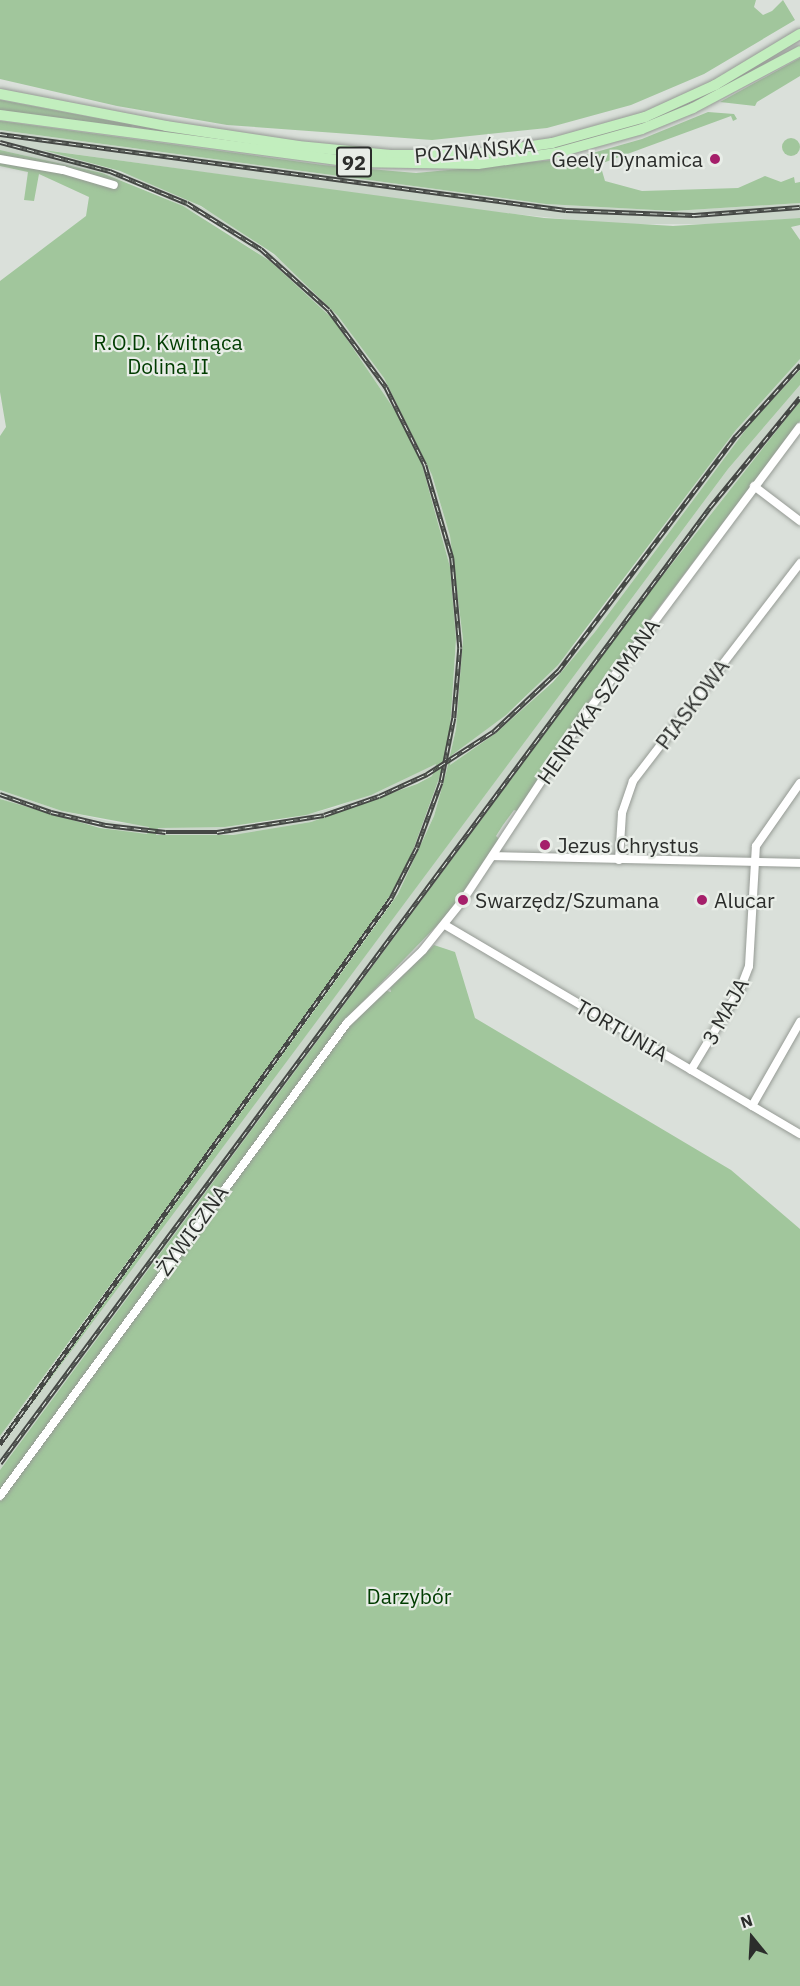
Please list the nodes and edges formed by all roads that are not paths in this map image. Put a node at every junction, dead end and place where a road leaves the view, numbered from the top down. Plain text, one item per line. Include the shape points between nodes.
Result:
1 (800, 34) edge
2 (800, 51) edge
3 (0, 94) edge
4 (0, 115) edge
5 (0, 159) edge
6 (114, 185) dead end
7 (800, 427) edge
8 (754, 486) junction
9 (800, 521) edge
10 (800, 563) edge
11 (800, 783) edge
12 (493, 856) junction
13 (619, 860) junction
14 (754, 863) junction
15 (800, 863) edge
16 (445, 925) junction
17 (397, 975) joint
18 (800, 1022) edge
19 (691, 1070) junction
20 (752, 1106) junction
21 (800, 1134) edge
22 (0, 1496) edge

1 - 3 main road, POZNAŃSKA / 92 via 749,67 660,111 594,133 511,151 435,156 362,153 127,119
2 - 4 main road, POZNAŃSKA / 92 via 711,99 642,129 574,149 498,162 376,164
5 - 6 street via 63,170
7 - 8 street, HENRYKA SZUMANA
8 - 9 street
8 - 12 street, HENRYKA SZUMANA via 585,715
10 - 13 street, PIASKOWA via 633,781 622,813
11 - 14 street, 3 MAJA via 760,838
12 - 13 street
12 - 16 street, HENRYKA SZUMANA
13 - 14 street
14 - 15 street
14 - 19 street, 3 MAJA via 753,945 746,977
16 - 17 street, HENRYKA SZUMANA
16 - 19 street, TORTUNIA
17 - 22 street, ŻYWICZNA via 343,1028
18 - 20 street
19 - 20 street, TORTUNIA
20 - 21 street, TORTUNIA

